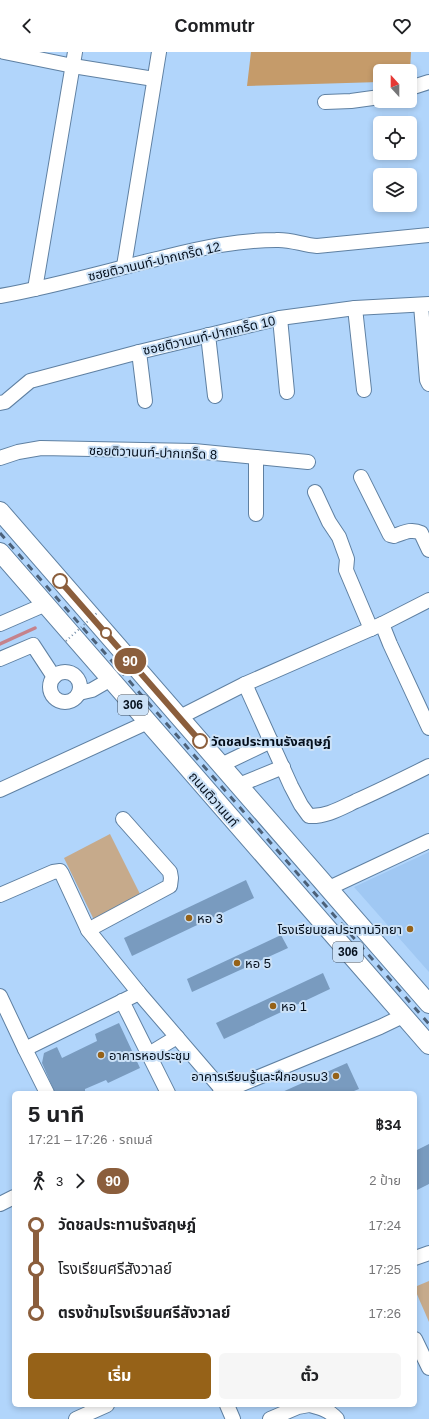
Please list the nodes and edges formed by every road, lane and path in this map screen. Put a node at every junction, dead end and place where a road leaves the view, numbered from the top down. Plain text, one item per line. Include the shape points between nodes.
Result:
1 (4, 52) edge
2 (159, 52) edge
3 (74, 59) edge
4 (154, 79) junction
5 (429, 82) edge
6 (417, 86) edge
7 (373, 98) edge
8 (325, 102) dead end
9 (429, 235) edge
10 (124, 266) junction
11 (35, 289) junction
12 (0, 296) edge
13 (425, 304) edge
14 (354, 308) junction
15 (280, 318) junction
16 (208, 335) junction
17 (139, 352) junction
18 (429, 384) edge
19 (364, 390) dead end
20 (287, 392) dead end
21 (215, 396) dead end
22 (146, 401) dead end
23 (0, 403) edge
24 (0, 458) edge
25 (256, 458) junction
26 (308, 462) dead end
27 (361, 477) dead end
28 (315, 492) dead end
29 (0, 511) edge
30 (256, 514) dead end
31 (429, 550) edge
32 (0, 552) edge
33 (429, 600) edge
34 (46, 604) junction
35 (98, 612) dead end
36 (0, 624) edge
37 (376, 626) junction
38 (66, 641) dead end
39 (0, 659) edge
40 (54, 677) junction
41 (111, 679) junction
42 (245, 684) junction
43 (79, 693) junction
44 (180, 717) junction
45 (152, 727) junction
46 (429, 728) edge
47 (271, 741) junction
48 (221, 765) junction
49 (429, 766) edge
50 (283, 767) junction
51 (239, 785) junction
52 (0, 790) edge
53 (123, 819) dead end
54 (429, 840) edge
55 (287, 841) junction
56 (266, 859) junction
57 (329, 888) junction
58 (0, 895) edge
59 (88, 930) junction
60 (139, 993) junction
61 (0, 996) edge
62 (122, 1001) junction
63 (428, 1002) edge
64 (403, 1016) junction
65 (177, 1037) junction
66 (429, 1045) edge
67 (25, 1048) junction
68 (149, 1054) junction
69 (46, 1091) edge
70 (167, 1091) edge
71 (222, 1091) edge
72 (225, 1091) edge
73 (12, 1199) edge
74 (0, 1204) edge
75 (429, 1253) edge
76 (417, 1257) edge
77 (417, 1345) edge
78 (423, 1362) edge
79 (103, 1407) edge
80 (228, 1407) edge
81 (298, 1407) edge
82 (317, 1407) edge
83 (76, 1419) edge
84 (233, 1419) edge
85 (270, 1419) edge
86 (337, 1419) edge

1 - 3 street
2 - 4 street
3 - 4 street
3 - 11 street
4 - 10 street
5 - 6 street
7 - 8 street
9 - 10 street, ซฮยติวานนท์-ปากเกร็ด 12 via 317,246 276,240 212,246
10 - 11 street, ซฮยติวานนท์-ปากเกร็ด 12
11 - 12 street, ซฮยติวานนท์-ปากเกร็ด 12
13 - 14 street, ซอยติวานนท์-ปากเกร็ด 10
13 - 18 street
14 - 15 street, ซอยติวานนท์-ปากเกร็ด 10
14 - 19 street
15 - 16 street, ซอยติวานนท์-ปากเกร็ด 10
15 - 20 street
16 - 17 street, ซอยติวานนท์-ปากเกร็ด 10
16 - 21 street
17 - 22 street
17 - 23 street, ซอยติวานนท์-ปากเกร็ด 10 via 30,382 5,402
24 - 25 street, ซอยติวานนท์-ปากเกร็ด 8 via 41,448 194,451
25 - 26 street, ซอยติวานนท์-ปากเกร็ด 8
25 - 30 street
27 - 31 street via 390,535 416,530 421,533
28 - 37 street via 328,522 339,537 347,559 346,570
29 - 44 main road, 306
32 - 34 main road, ถนนติวานนท์ / 306
33 - 37 street
34 - 36 street
34 - 41 main road, ถนนติวานนท์ / 306
35 - 38 path, bridge
37 - 42 street
37 - 46 street
39 - 40 street via 33,645
40 - 43 street via 70,672 77,677
40 - 43 street via 50,682 50,688 54,698 66,702
41 - 43 street via 92,690
41 - 45 main road, ถนนติวานนท์ / 306
42 - 44 street
42 - 47 street
44 - 45 main road
44 - 48 main road, 306
45 - 52 street
45 - 56 main road, ถนนติวานนท์ / 306
47 - 48 street
47 - 50 street
48 - 51 main road, 306
49 - 50 street via 331,813 316,817 307,814
50 - 51 street
51 - 55 main road, 306
53 - 59 street via 170,872 170,886
54 - 57 street
55 - 56 main road
55 - 57 main road, 306
56 - 64 main road, ถนนติวานนท์ / 306
57 - 63 main road, 306
58 - 59 street via 52,872 60,871
59 - 60 street
60 - 62 street
60 - 65 street
61 - 67 street
62 - 67 street
62 - 68 street
64 - 66 main road, ถนนติวานนท์ / 306
64 - 72 street
65 - 68 street
65 - 71 street
67 - 69 street
68 - 70 street
73 - 74 street
75 - 76 street
77 - 78 street
79 - 83 street
80 - 84 street
81 - 85 street
82 - 86 street via 331,1412

